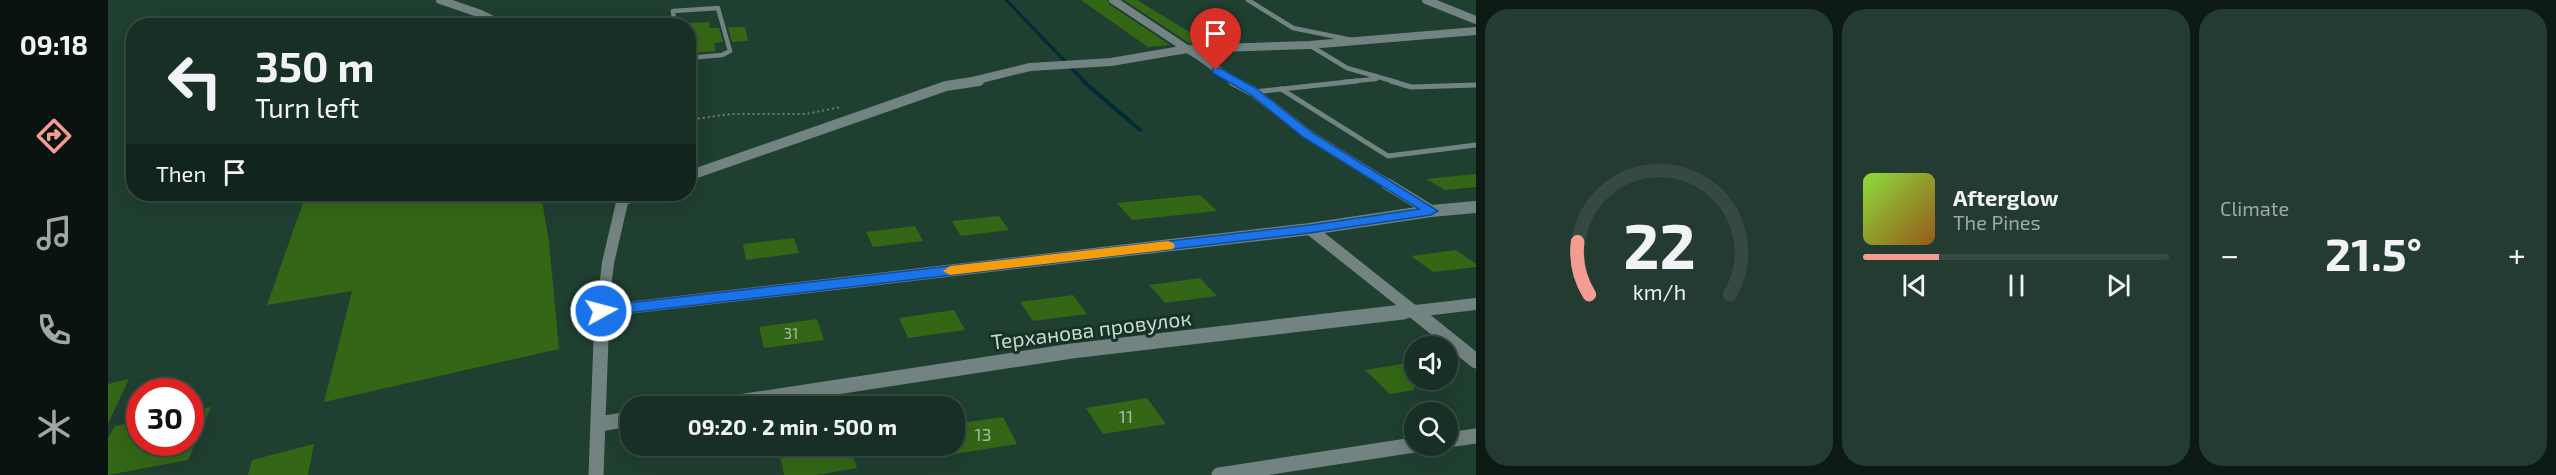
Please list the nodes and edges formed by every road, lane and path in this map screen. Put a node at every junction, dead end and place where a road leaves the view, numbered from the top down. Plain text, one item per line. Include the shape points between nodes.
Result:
1 (440, 0) edge
2 (1113, 0) edge
3 (1248, 0) edge
4 (1426, 0) edge
5 (489, 18) edge
6 (674, 18) edge
7 (1476, 20) edge
8 (1476, 32) edge
9 (1354, 40) junction
10 (1309, 45) junction
11 (1187, 49) junction
12 (696, 57) edge
13 (1378, 79) junction
14 (1476, 85) edge
15 (1281, 89) junction
16 (1254, 92) junction
17 (846, 107) dead end
18 (696, 119) edge
19 (1476, 145) edge
20 (696, 173) edge
21 (621, 201) edge
22 (1476, 207) edge
23 (1431, 211) junction
24 (1310, 229) junction
25 (1476, 304) edge
26 (601, 311) junction
27 (1414, 311) junction
28 (1476, 361) edge
29 (778, 396) edge
30 (620, 421) edge
31 (599, 424) junction
32 (1476, 436) edge
33 (1458, 439) edge
34 (1404, 447) edge
35 (597, 475) edge
36 (1219, 475) edge

1 - 5 street
2 - 11 street
3 - 9 lane via 1293,27
4 - 7 street
6 - 12 lane via 673,11 718,8 730,51
8 - 9 street
9 - 10 street
10 - 11 street
10 - 13 lane via 1347,68
11 - 16 street
11 - 20 street via 1111,62 1030,67 946,86
13 - 14 lane via 1411,87
13 - 15 lane
15 - 16 lane
15 - 19 lane via 1388,156
16 - 23 street via 1307,134
17 - 18 path via 806,114 731,114
21 - 26 street via 609,248
22 - 23 street
23 - 24 street
24 - 26 street
24 - 27 street
25 - 27 street, Терханова провулок
26 - 31 street
27 - 28 street
27 - 29 street, Терханова провулок via 1072,351
30 - 31 street
31 - 35 street
32 - 33 street
34 - 36 street

